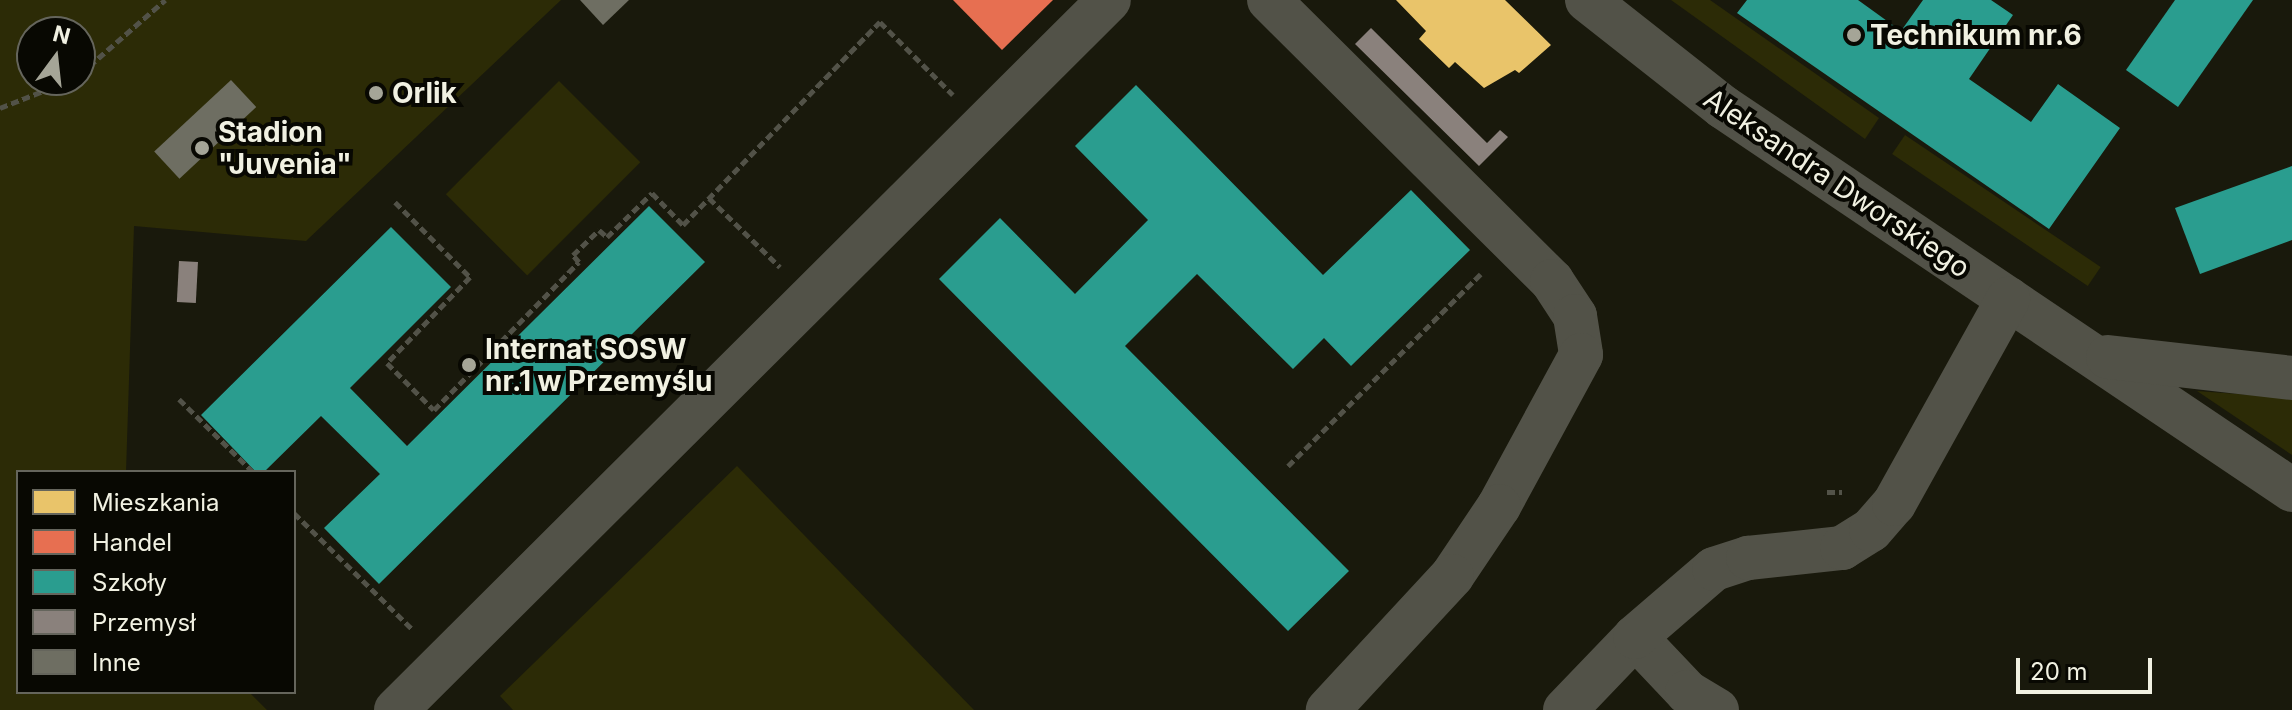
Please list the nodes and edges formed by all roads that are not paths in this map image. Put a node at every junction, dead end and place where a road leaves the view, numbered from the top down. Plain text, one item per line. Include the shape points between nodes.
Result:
1 (1109, 0) edge
2 (1269, 0) edge
3 (1587, 0) edge
4 (2008, 299) junction
5 (2095, 356) junction
6 (2292, 378) edge
7 (2292, 490) edge
8 (1635, 637) junction
9 (396, 710) edge
10 (1328, 710) edge
11 (1565, 710) edge
12 (1717, 710) edge

1 - 9 street
2 - 10 street via 1552,281 1575,316 1581,355 1499,506 1452,576
3 - 4 street, Aleksandra Dworskiego via 1723,107
4 - 5 street, Aleksandra Dworskiego
4 - 8 street via 1894,504 1871,530 1842,548 1748,558 1714,569
5 - 6 street, Aleksandra Dworskiego
5 - 7 street, Aleksandra Dworskiego
8 - 11 street
8 - 12 street via 1687,692

